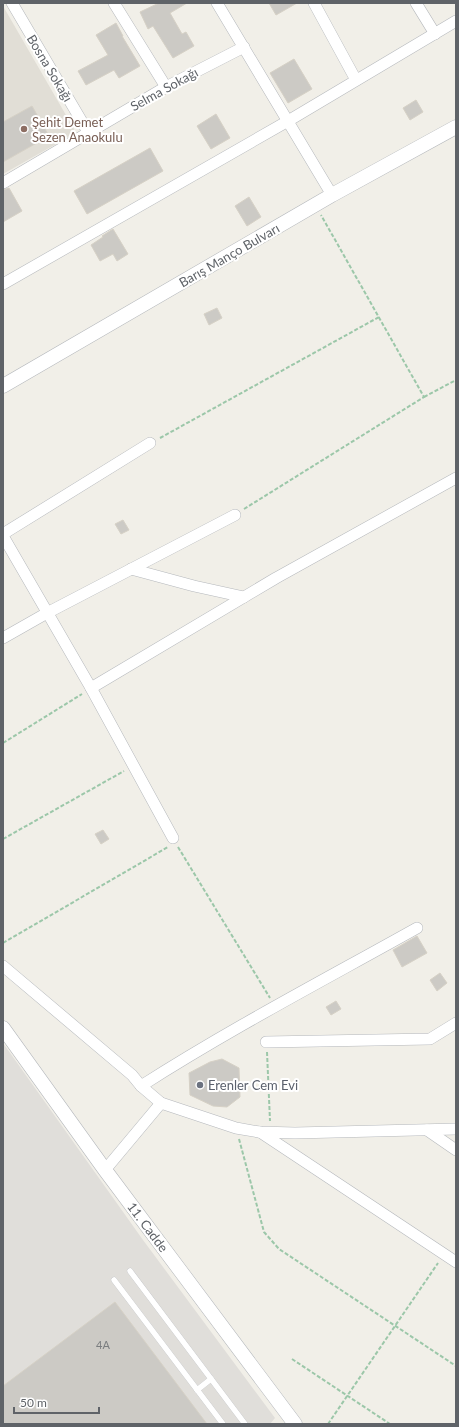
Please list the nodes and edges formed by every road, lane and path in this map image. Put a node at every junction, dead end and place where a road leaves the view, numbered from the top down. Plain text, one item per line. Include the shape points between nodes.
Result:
1 (12, 3) edge
2 (114, 3) edge
3 (217, 3) edge
4 (314, 3) edge
5 (416, 3) edge
6 (456, 21) edge
7 (435, 34) junction
8 (244, 47) junction
9 (356, 80) junction
10 (166, 87) junction
11 (288, 121) junction
12 (456, 127) edge
13 (88, 132) junction
14 (3, 182) edge
15 (332, 195) junction
16 (316, 205) junction
17 (3, 284) edge
18 (379, 317) junction
19 (456, 380) edge
20 (3, 386) edge
21 (424, 397) junction
22 (150, 443) joint
23 (456, 478) edge
24 (235, 515) joint
25 (3, 535) edge
26 (131, 569) junction
27 (244, 597) junction
28 (47, 613) junction
29 (3, 638) edge
30 (91, 688) junction
31 (3, 743) edge
32 (134, 766) junction
33 (3, 839) edge
34 (174, 840) junction
35 (417, 928) dead end
36 (3, 943) edge
37 (3, 966) edge
38 (275, 1006) junction
39 (456, 1023) edge
40 (3, 1028) edge
41 (266, 1042) joint
42 (141, 1086) junction
43 (161, 1104) junction
44 (236, 1128) junction
45 (456, 1129) edge
46 (427, 1130) junction
47 (259, 1132) junction
48 (271, 1132) junction
49 (456, 1150) edge
50 (105, 1170) junction
51 (444, 1254) junction
52 (456, 1262) edge
53 (130, 1271) dead end
54 (114, 1280) dead end
55 (395, 1325) junction
56 (292, 1359) dead end
57 (456, 1366) edge
58 (211, 1379) junction
59 (198, 1390) junction
60 (347, 1396) junction
61 (291, 1421) edge
62 (223, 1424) edge
63 (245, 1424) edge
64 (328, 1424) edge
65 (390, 1424) edge

1 - 13 street, Bosna Sokağı
2 - 10 street
3 - 8 street
4 - 9 street
5 - 7 street
6 - 7 street
7 - 9 street
8 - 10 street, Selma Sokağı
8 - 11 street
9 - 11 street
10 - 13 street, Selma Sokağı
11 - 15 street
11 - 17 street
12 - 15 street, Barış Manço Bulvarı
13 - 14 street, Selma Sokağı
15 - 16 street, Barış Manço Bulvarı
16 - 18 path
16 - 20 street, Barış Manço Bulvarı
18 - 21 path
18 - 22 path
19 - 21 path
21 - 24 path
22 - 25 street
23 - 27 street
24 - 26 street
25 - 28 street
26 - 27 street
26 - 28 street
27 - 30 street
28 - 29 street
28 - 30 street
30 - 31 path
30 - 32 street
32 - 33 path
32 - 34 street
34 - 36 path
34 - 38 path
35 - 38 street
37 - 42 street via 132,1075
38 - 42 street
39 - 41 street via 430,1039
40 - 50 street, 11. Cadde
41 - 48 path
42 - 43 street
43 - 44 street
43 - 50 street
44 - 47 street
44 - 55 path via 264,1232 279,1249
45 - 46 street
46 - 48 street
46 - 49 street
47 - 48 street
47 - 51 street
50 - 61 street, 11. Cadde
51 - 52 street
51 - 55 path
53 - 58 lane
54 - 59 lane
55 - 57 path
55 - 60 path
56 - 60 path
58 - 59 lane
58 - 63 lane
59 - 62 lane
60 - 64 path
60 - 65 path

